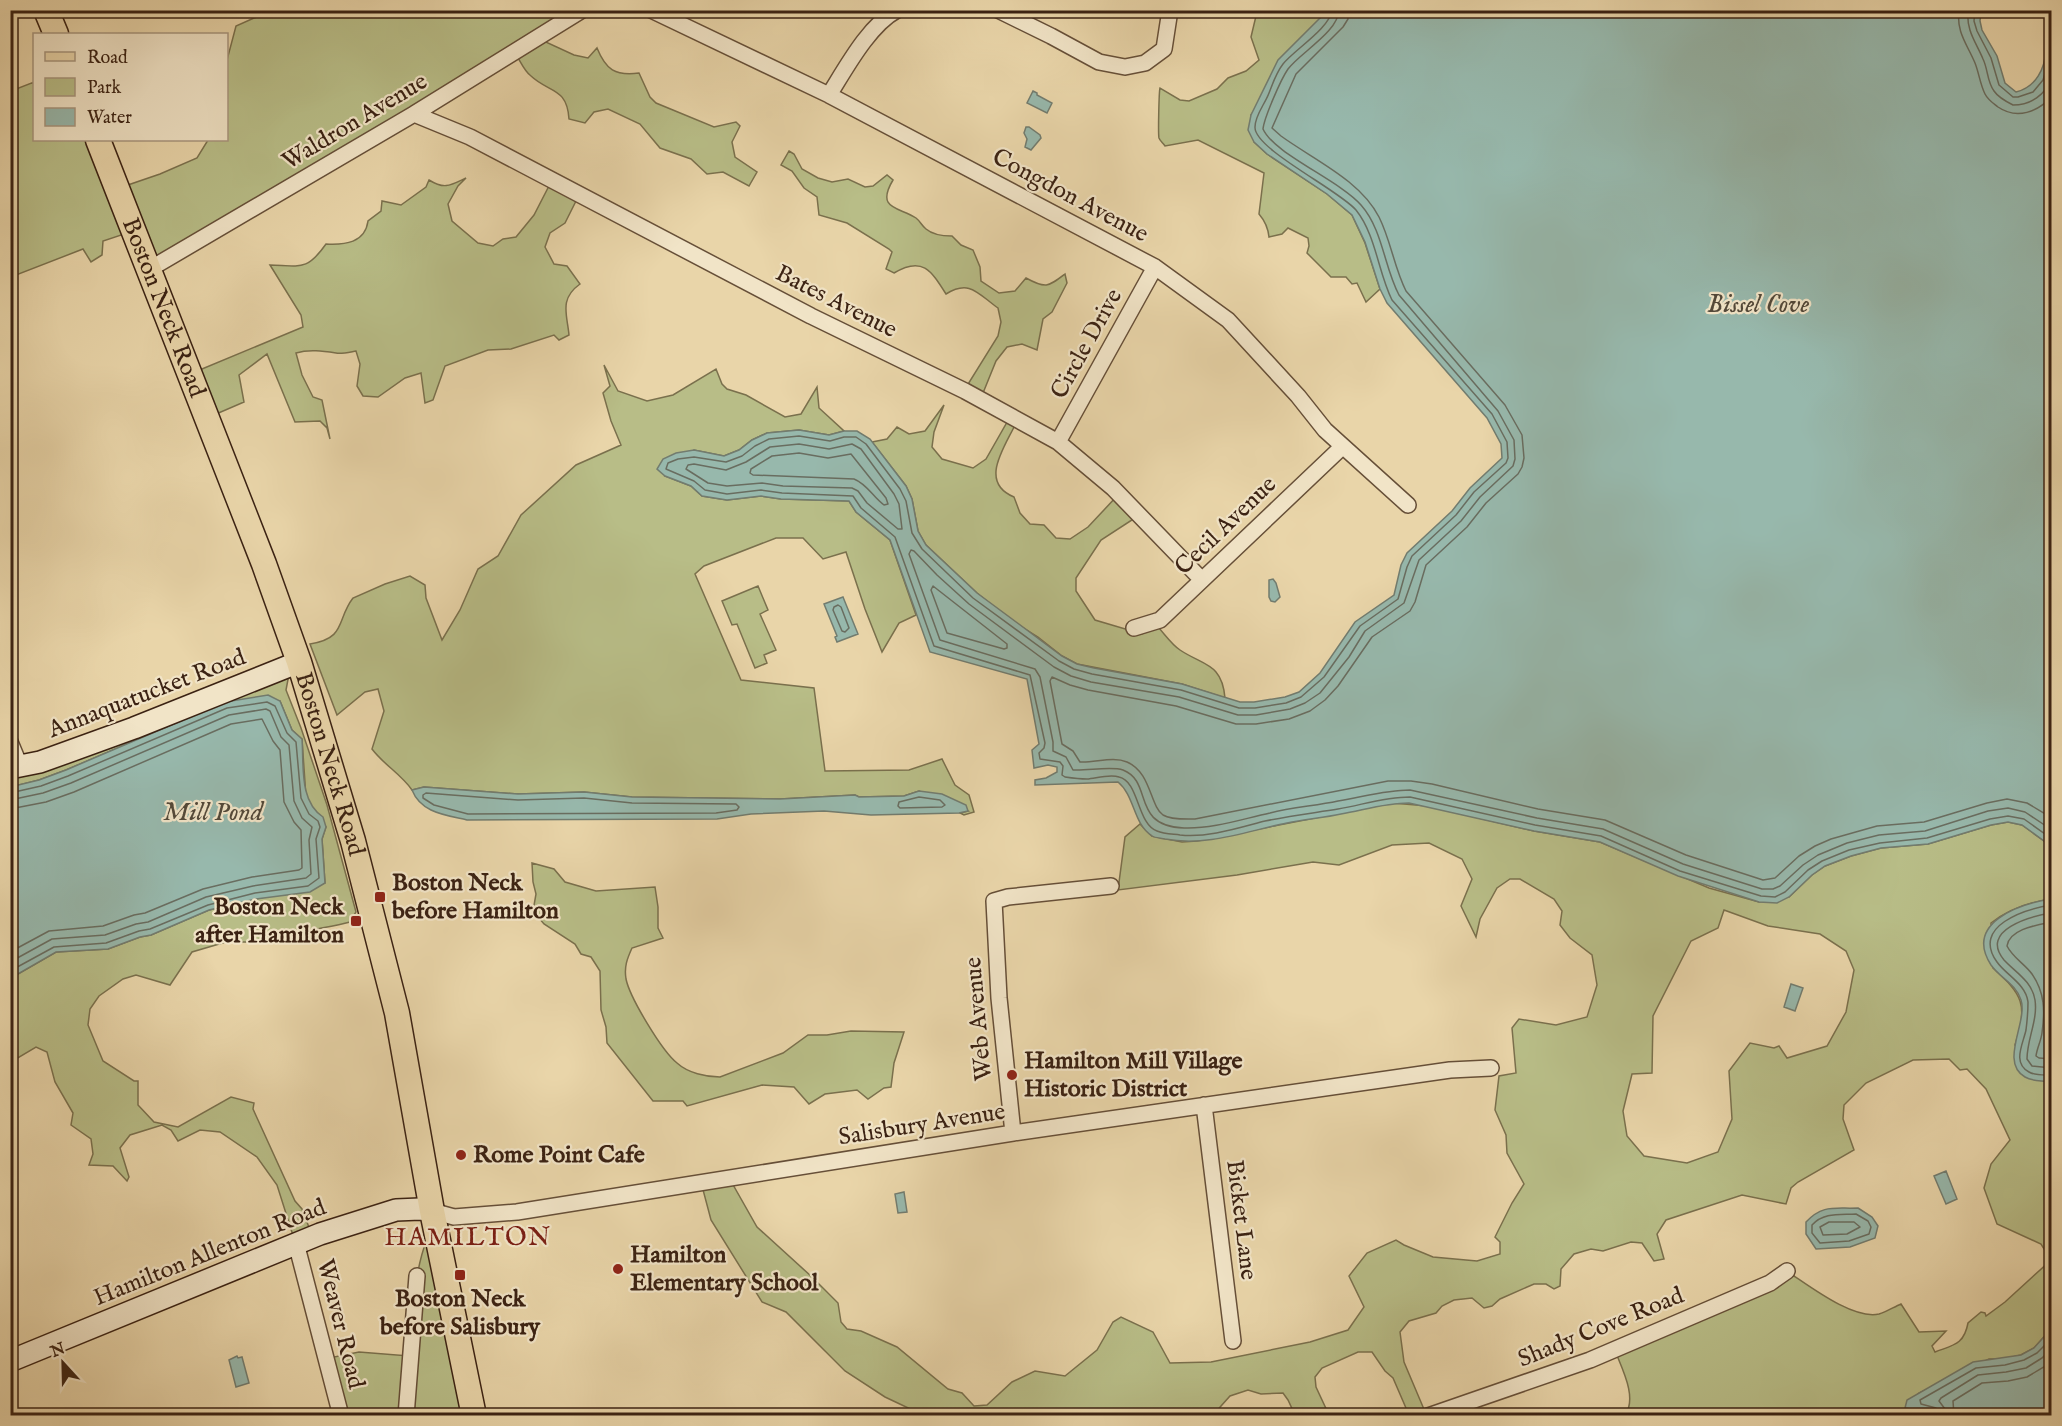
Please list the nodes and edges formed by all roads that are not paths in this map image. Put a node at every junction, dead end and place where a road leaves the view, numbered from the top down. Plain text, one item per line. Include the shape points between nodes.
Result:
1 (46, 10) edge
2 (582, 10) edge
3 (651, 10) edge
4 (897, 10) edge
5 (998, 10) edge
6 (1170, 10) edge
7 (56, 33) edge
8 (829, 94) junction
9 (414, 114) junction
10 (98, 141) edge
11 (1155, 267) junction
12 (148, 270) junction
13 (1058, 442) junction
14 (1342, 447) junction
15 (1408, 505) dead end
16 (1202, 580) junction
17 (1134, 628) dead end
18 (299, 662) junction
19 (10, 742) edge
20 (15, 767) edge
21 (1111, 886) dead end
22 (1491, 1068) dead end
23 (1204, 1105) junction
24 (1013, 1133) junction
25 (432, 1211) junction
26 (296, 1243) junction
27 (1787, 1271) dead end
28 (417, 1276) dead end
29 (1233, 1341) dead end
30 (10, 1361) edge
31 (340, 1416) edge
32 (406, 1416) edge
33 (474, 1416) edge
34 (1428, 1416) edge

1 - 7 main road
2 - 9 street, Waldron Avenue
3 - 8 street, Congdon Avenue
4 - 8 street via 886,16 855,54
5 - 6 street via 1100,62 1125,67 1145,63 1164,50
8 - 11 street, Congdon Avenue
9 - 12 street, Waldron Avenue
9 - 13 street, Bates Avenue via 470,137
10 - 12 main road, Boston Neck Road
11 - 13 street, Circle Drive
11 - 14 street, Congdon Avenue via 1228,320
12 - 18 main road, Boston Neck Road
13 - 16 street, Bates Avenue via 1113,488
14 - 15 street, Congdon Avenue
14 - 16 street, Cecil Avenue
16 - 17 street, Cecil Avenue via 1160,620
18 - 20 street, Annaquatucket Road via 134,728 40,762
18 - 25 main road, Boston Neck Road via 353,841 397,1013
19 - 20 street
21 - 24 street, Web Avenue via 994,901
22 - 23 street, Salisbury Avenue via 1450,1070
23 - 24 street, Salisbury Avenue
23 - 29 street, Bicket Lane
24 - 25 street, Salisbury Avenue via 517,1212 454,1217
25 - 26 street, Hamilton Allenton Road via 396,1210
25 - 33 main road, Boston Neck Road
26 - 30 street, Hamilton Allenton Road
26 - 31 street, Weaver Road
27 - 34 street, Shady Cove Road via 1770,1282 1590,1360
28 - 32 street

